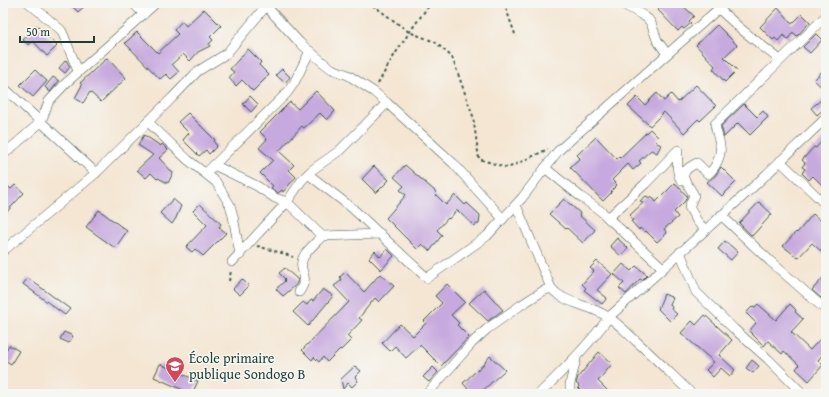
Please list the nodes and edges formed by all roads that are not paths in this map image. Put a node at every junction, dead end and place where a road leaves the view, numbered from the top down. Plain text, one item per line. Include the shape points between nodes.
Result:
1 (29, 3) edge
2 (133, 3) edge
3 (156, 3) edge
4 (622, 3) edge
5 (265, 4) edge
6 (722, 6) edge
7 (144, 14) junction
8 (826, 16) edge
9 (310, 51) junction
10 (667, 54) junction
11 (780, 60) junction
12 (78, 71) junction
13 (3, 87) edge
14 (387, 103) junction
15 (826, 118) edge
16 (41, 122) junction
17 (148, 122) junction
18 (3, 155) edge
19 (780, 161) junction
20 (214, 165) junction
21 (545, 168) junction
22 (96, 173) junction
23 (206, 173) junction
24 (308, 174) junction
25 (690, 189) junction
26 (287, 202) junction
27 (826, 205) edge
28 (516, 206) junction
29 (721, 215) junction
30 (608, 218) junction
31 (503, 219) junction
32 (705, 230) junction
33 (381, 234) junction
34 (322, 236) junction
35 (3, 251) edge
36 (680, 252) junction
37 (240, 255) junction
38 (232, 262) dead end
39 (663, 268) junction
40 (551, 288) junction
41 (299, 292) dead end
42 (826, 310) edge
43 (609, 317) junction
44 (576, 359) junction
45 (427, 394) edge
46 (539, 394) edge
47 (570, 394) edge
48 (692, 394) edge
49 (803, 394) edge

1 - 12 street via 54,23 63,34
2 - 7 street
3 - 7 street
4 - 10 street via 648,19 657,40
5 - 9 street
5 - 17 street via 226,54 198,70
6 - 10 street
6 - 11 street via 740,29
7 - 12 street
8 - 11 street
9 - 14 street via 332,69 348,75
9 - 20 street via 287,93
10 - 21 street via 558,151
11 - 25 street via 715,124 720,147 718,161 708,174 697,163 684,171 683,177
12 - 16 street via 49,101
13 - 16 street
14 - 24 street via 344,147
14 - 31 street via 453,163
15 - 19 street
16 - 18 street
16 - 22 street
17 - 22 street
17 - 23 street via 188,160
19 - 27 street
19 - 29 street
20 - 23 street
20 - 26 street
21 - 28 street
21 - 30 street
22 - 35 street
23 - 37 street via 216,182 230,205
24 - 26 street
24 - 33 street
25 - 30 street via 680,179 678,150 646,184
25 - 32 street via 694,196 689,206
26 - 34 street
26 - 37 street
28 - 31 street
28 - 40 street
29 - 32 street
29 - 42 street
30 - 39 street
31 - 33 street via 487,236 427,278
32 - 36 street
33 - 34 street
34 - 41 street via 304,256 304,282
36 - 39 street
36 - 49 street via 696,292
37 - 38 street
39 - 43 street
40 - 43 street via 564,298
40 - 45 street via 526,301 487,329
43 - 44 street
43 - 48 street
44 - 46 street
44 - 47 street

